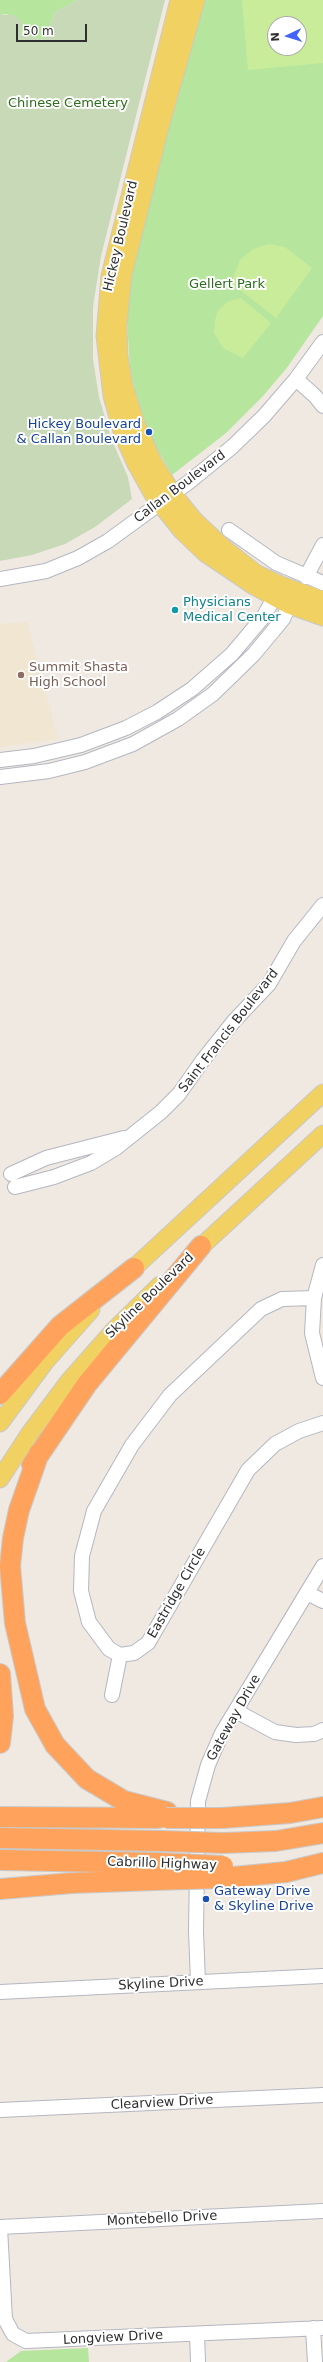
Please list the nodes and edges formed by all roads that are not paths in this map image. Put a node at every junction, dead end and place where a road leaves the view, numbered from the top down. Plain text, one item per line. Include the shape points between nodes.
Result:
1 (179, 0) edge
2 (196, 0) edge
3 (323, 342) edge
4 (296, 379) junction
5 (323, 406) edge
6 (173, 494) junction
7 (159, 504) junction
8 (229, 530) dead end
9 (323, 545) edge
10 (306, 577) junction
11 (0, 579) edge
12 (323, 583) edge
13 (285, 595) junction
14 (323, 600) edge
15 (323, 618) edge
16 (0, 760) edge
17 (0, 777) edge
18 (323, 905) edge
19 (323, 1093) edge
20 (140, 1129) junction
21 (323, 1134) edge
22 (201, 1246) junction
23 (323, 1265) edge
24 (134, 1268) junction
25 (314, 1298) junction
26 (323, 1378) edge
27 (0, 1394) edge
28 (0, 1423) edge
29 (323, 1423) edge
30 (39, 1453) junction
31 (0, 1479) edge
32 (0, 1550) edge
33 (323, 1566) edge
34 (307, 1593) junction
35 (323, 1601) edge
36 (120, 1655) junction
37 (0, 1674) edge
38 (112, 1695) dead end
39 (236, 1711) junction
40 (323, 1730) edge
41 (0, 1743) edge
42 (323, 1806) edge
43 (166, 1815) junction
44 (0, 1817) edge
45 (323, 1833) edge
46 (0, 1838) edge
47 (323, 1856) edge
48 (0, 1860) edge
49 (323, 1863) edge
50 (157, 1872) junction
51 (223, 1872) junction
52 (0, 1889) edge
53 (323, 1976) edge
54 (198, 1982) junction
55 (0, 1992) edge
56 (323, 2095) edge
57 (0, 2110) edge
58 (323, 2211) edge
59 (0, 2227) edge
60 (318, 2328) edge
61 (197, 2334) junction
62 (198, 2362) edge
63 (315, 2362) edge

1 - 7 main road, Hickey Boulevard via 112,266 105,326 108,376 120,425 134,462
2 - 6 main road, Hickey Boulevard via 128,255 121,284 118,315 120,366 127,395 144,443
3 - 4 street, Callan Boulevard
4 - 5 street
4 - 6 street, Callan Boulevard via 240,440
6 - 7 street, Callan Boulevard
6 - 13 main road, Hickey Boulevard via 195,521 225,550
7 - 11 street, Callan Boulevard via 108,541 78,558 46,571
7 - 13 main road, Hickey Boulevard via 205,553 245,581
8 - 10 street via 268,558
9 - 10 street
10 - 12 street
13 - 14 main road, Hickey Boulevard
13 - 15 main road, Hickey Boulevard
13 - 16 street via 223,663 157,712 122,730 81,745 34,756
13 - 17 street via 274,631 245,664 213,694 178,719 133,744 89,760 49,771
18 - 20 street, Saint Francis Boulevard via 294,941 269,984 202,1060 179,1094
19 - 24 main road
20 - 20 street, Saint Francis Boulevard via 111,1142 32,1163 13,1180 54,1177 91,1163
21 - 22 main road, Skyline Boulevard
22 - 30 highway via 99,1369
22 - 31 main road, Skyline Boulevard via 141,1302 87,1360 43,1415
23 - 25 street
24 - 27 highway via 60,1326
24 - 28 main road via 65,1339
25 - 26 street via 312,1332
25 - 36 street via 282,1299 261,1309 170,1395 132,1445 94,1511 82,1556 81,1591 89,1622 109,1649
29 - 36 street, Eastridge Circle via 299,1431 275,1444 248,1470 148,1643 134,1653
30 - 32 highway via 15,1498
30 - 43 highway via 19,1510 12,1538 10,1566 15,1623 35,1709 57,1748 87,1779 124,1801
33 - 34 street, Gateway Drive
34 - 35 street
34 - 39 street, Gateway Drive
36 - 38 street
37 - 41 highway via 3,1716
39 - 40 street via 276,1732 296,1735 314,1734
39 - 54 street, Gateway Drive via 222,1733 208,1765 198,1801
42 - 43 highway, bridge via 290,1813
43 - 44 highway
45 - 46 highway, Cabrillo Highway, bridge via 276,1841 222,1843
47 - 51 highway, Cabrillo Highway
48 - 50 highway, Cabrillo Highway
49 - 51 highway via 286,1872
50 - 51 highway, bridge
50 - 52 highway via 87,1882
53 - 54 street, Skyline Drive
54 - 55 street, Skyline Drive
56 - 57 street, Clearview Drive
58 - 59 street, Montebello Drive
59 - 61 street, Longview Drive via 5,2319 8,2328 18,2338 35,2342
60 - 61 street, Longview Drive
60 - 63 street
61 - 62 street

